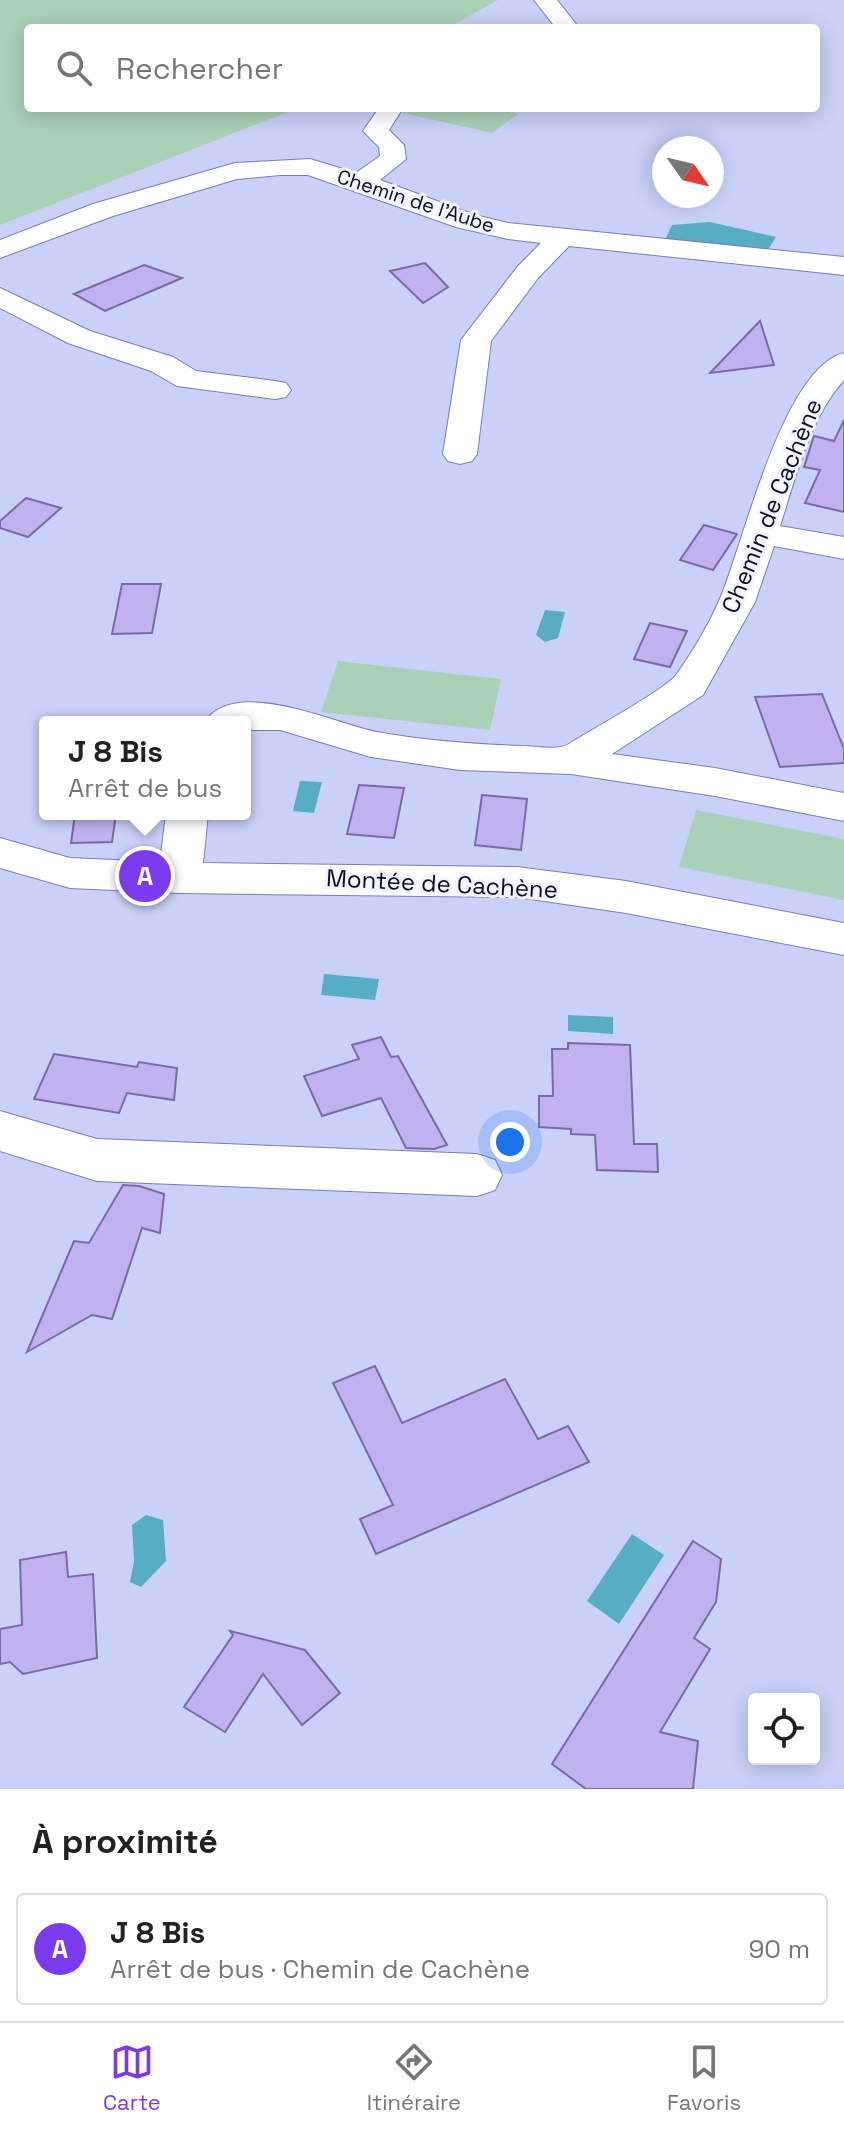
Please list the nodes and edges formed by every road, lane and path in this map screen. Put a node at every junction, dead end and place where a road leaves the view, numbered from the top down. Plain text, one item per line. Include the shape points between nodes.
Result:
1 (545, 0) edge
2 (565, 24) edge
3 (388, 112) edge
4 (360, 182) junction
5 (563, 236) junction
6 (0, 250) edge
7 (844, 266) edge
8 (0, 297) edge
9 (844, 362) edge
10 (275, 390) dead end
11 (460, 454) dead end
12 (760, 533) junction
13 (844, 548) edge
14 (251, 717) edge
15 (571, 761) junction
16 (844, 807) edge
17 (186, 820) edge
18 (0, 853) edge
19 (180, 878) junction
20 (844, 939) edge
21 (0, 1131) edge
22 (477, 1175) dead end

1 - 2 street
3 - 4 street via 376,131 391,145 393,159
4 - 5 street, Chemin de l'Aube via 466,221
4 - 6 street, Chemin de l'Aube via 310,167 235,171 103,210
5 - 7 street, Chemin de l'Aube
5 - 11 street via 476,340
8 - 10 street via 79,337 162,364 188,379
9 - 12 street, Chemin de Cachène via 818,390 789,448
12 - 13 street
12 - 15 street, Chemin de Cachène via 737,602 689,686
14 - 15 street via 282,717 371,744 460,757
15 - 16 street
17 - 19 street
18 - 19 street via 70,873
19 - 20 street, Montée de Cachène via 517,882
21 - 22 street via 97,1160

